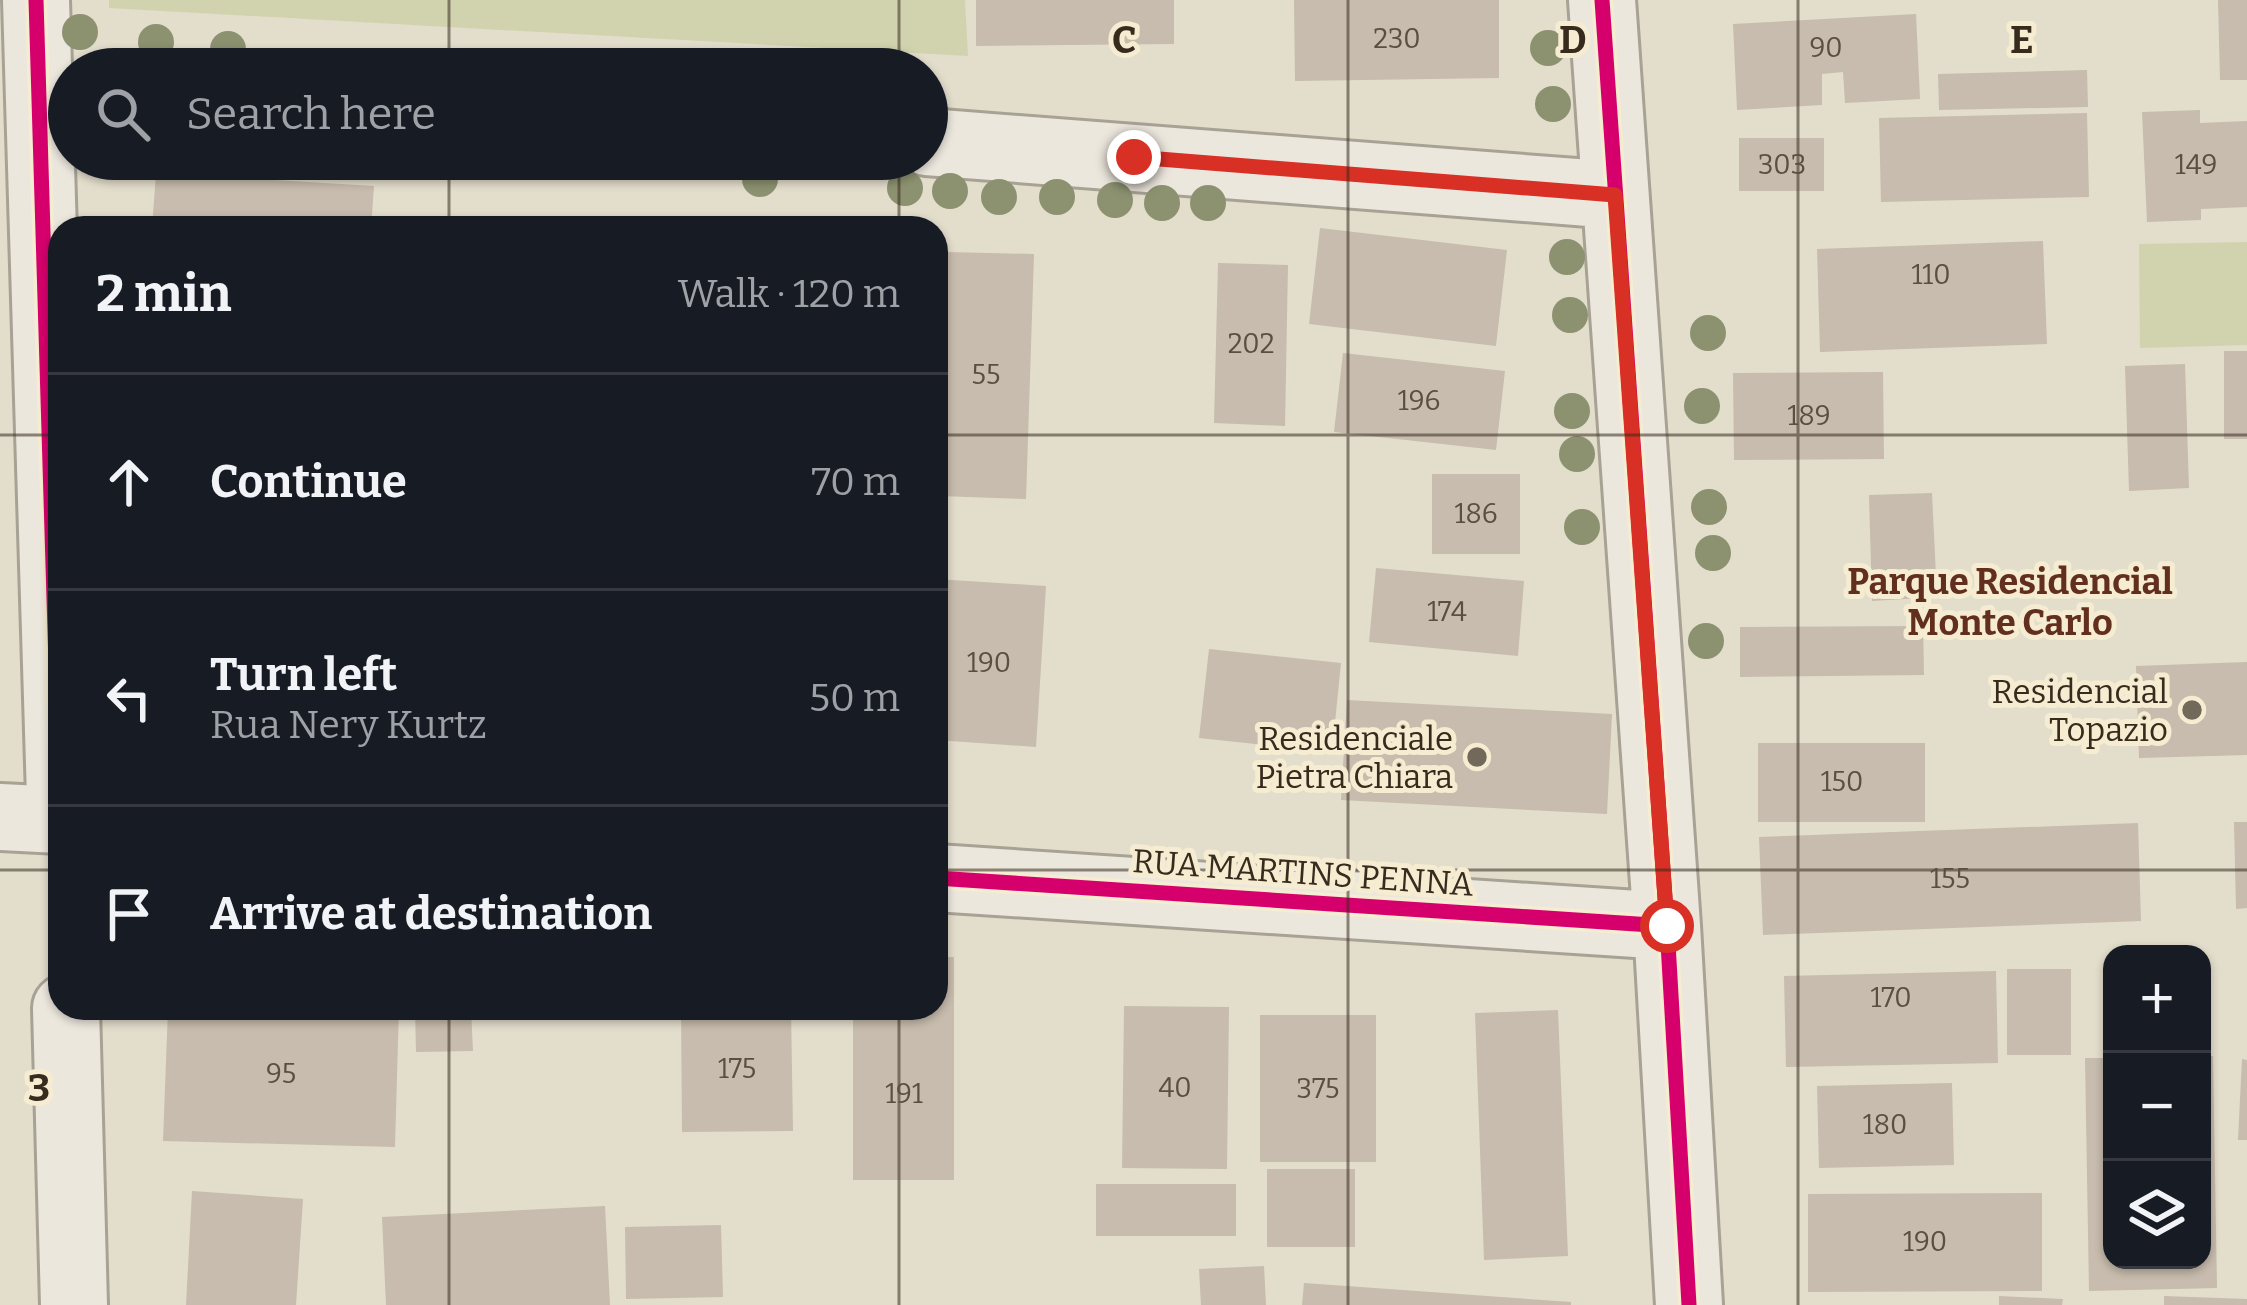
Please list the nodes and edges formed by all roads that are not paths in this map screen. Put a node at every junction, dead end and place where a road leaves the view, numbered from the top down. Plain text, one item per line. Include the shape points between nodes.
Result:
1 (36, 0) edge
2 (1602, 0) edge
3 (36, 75) edge
4 (948, 144) edge
5 (1615, 195) junction
6 (48, 436) edge
7 (0, 817) edge
8 (48, 819) edge
9 (948, 879) edge
10 (1667, 926) junction
11 (66, 1020) edge
12 (74, 1305) edge
13 (1689, 1305) edge

1 - 3 street
2 - 5 street
3 - 6 street
4 - 5 street
5 - 10 street
7 - 8 street
9 - 10 street, RUA MARTINS PENNA
10 - 13 street
11 - 12 street

